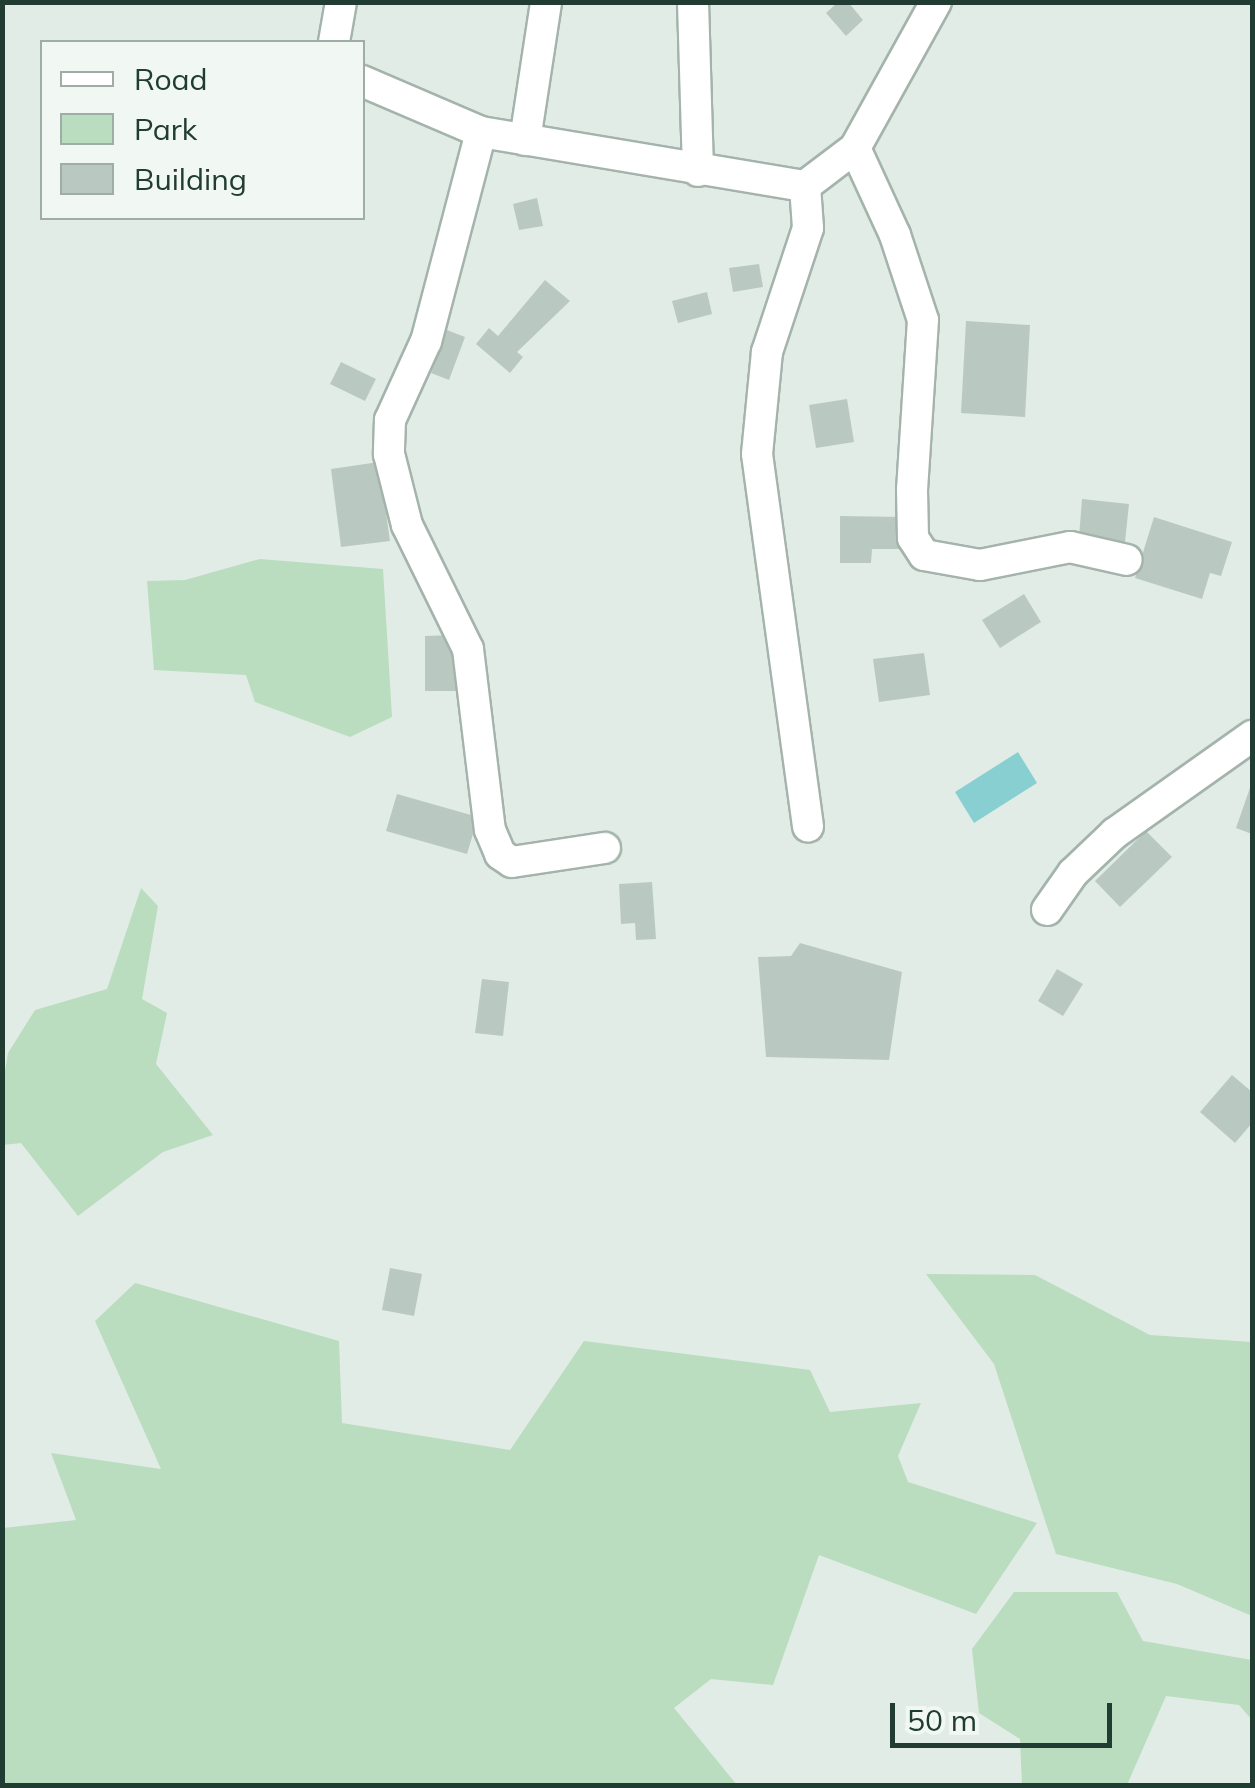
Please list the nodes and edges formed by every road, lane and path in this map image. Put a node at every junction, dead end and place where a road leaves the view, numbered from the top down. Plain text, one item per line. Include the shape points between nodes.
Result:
1 (341, 2) edge
2 (546, 2) edge
3 (693, 2) edge
4 (936, 2) edge
5 (334, 40) edge
6 (365, 82) edge
7 (481, 132) junction
8 (525, 140) junction
9 (855, 148) junction
10 (698, 172) junction
11 (806, 186) junction
12 (1127, 560) dead end
13 (1252, 736) edge
14 (808, 827) dead end
15 (604, 848) dead end
16 (1046, 910) dead end

1 - 5 street
2 - 8 street
3 - 10 street
4 - 9 street
6 - 7 street
7 - 8 street
7 - 15 street via 426,341 390,420 388,454 407,526 468,649 490,830 500,854 512,862
8 - 10 street
9 - 11 street
9 - 12 street via 895,235 922,320 912,490 913,538 924,555 980,564 1070,547
10 - 11 street
11 - 14 street via 808,228 768,352 757,454
13 - 16 street via 1114,832

